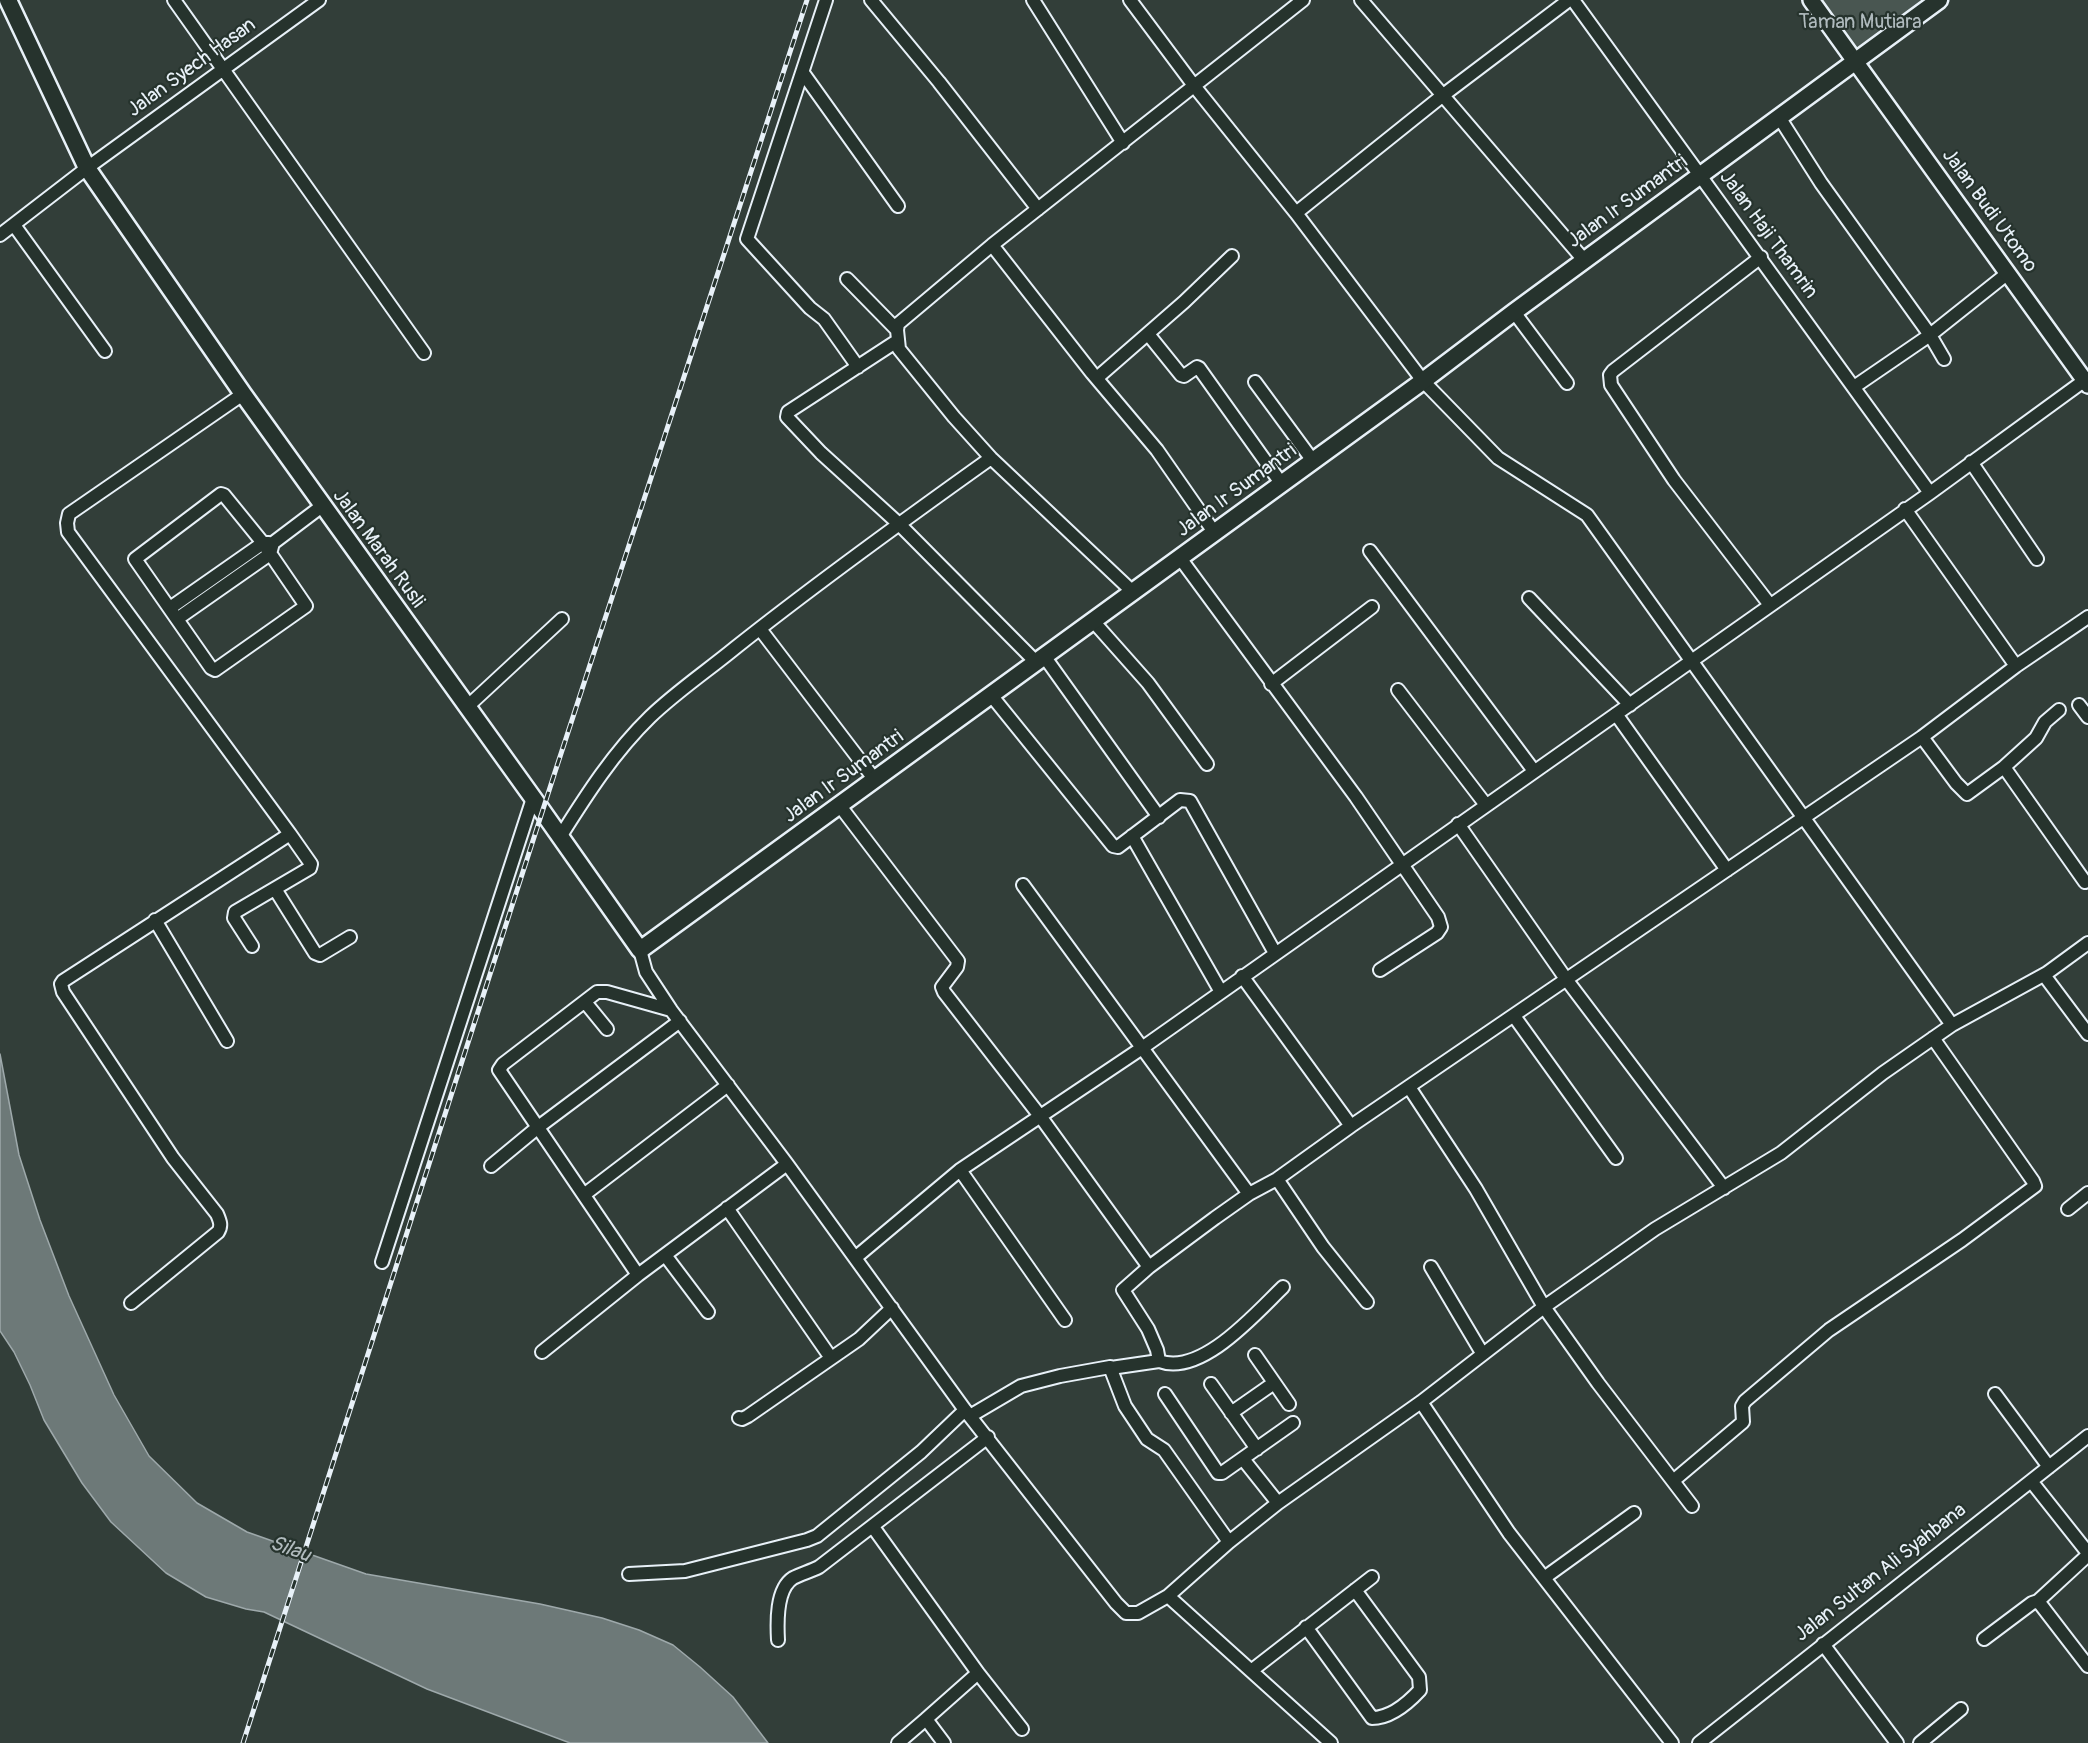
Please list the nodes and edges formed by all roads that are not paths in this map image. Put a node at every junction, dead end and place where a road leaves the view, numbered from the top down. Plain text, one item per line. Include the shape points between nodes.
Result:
1 (8, 0) edge
2 (174, 0) edge
3 (319, 0) edge
4 (826, 0) edge
5 (871, 0) edge
6 (1033, 0) edge
7 (1303, 0) edge
8 (1361, 0) edge
9 (1571, 0) edge
10 (1811, 0) edge
11 (1939, 0) edge
12 (1136, 3) edge
13 (1856, 62) junction
14 (224, 68) junction
15 (803, 74) junction
16 (1195, 87) junction
17 (1442, 96) junction
18 (1779, 117) junction
19 (1123, 143) junction
20 (87, 168) junction
21 (1701, 175) junction
22 (898, 206) dead end
23 (1038, 209) junction
24 (1296, 213) junction
25 (14, 225) junction
26 (0, 235) edge
27 (993, 245) junction
28 (1232, 256) dead end
29 (1761, 257) junction
30 (1584, 260) junction
31 (2008, 273) junction
32 (847, 279) dead end
33 (1514, 312) junction
34 (1148, 334) junction
35 (1930, 335) junction
36 (897, 336) junction
37 (105, 351) dead end
38 (424, 353) dead end
39 (1944, 358) dead end
40 (858, 367) junction
41 (1098, 377) junction
42 (1423, 381) junction
43 (1255, 382) dead end
44 (2086, 382) edge
45 (1567, 383) dead end
46 (1854, 387) junction
47 (243, 394) junction
48 (991, 458) junction
49 (1313, 461) junction
50 (1971, 462) junction
51 (1281, 483) junction
52 (1929, 493) junction
53 (322, 506) junction
54 (1905, 509) junction
55 (899, 524) junction
56 (1214, 532) junction
57 (269, 547) junction
58 (1370, 551) dead end
59 (1180, 558) junction
60 (2037, 559) dead end
61 (1134, 593) junction
62 (1529, 598) dead end
63 (1770, 605) junction
64 (1372, 607) dead end
65 (170, 608) junction
66 (2088, 617) edge
67 (177, 619) junction
68 (562, 619) dead end
69 (1093, 621) junction
70 (760, 628) junction
71 (1040, 659) junction
72 (1691, 662) junction
73 (2016, 666) junction
74 (1271, 684) junction
75 (1398, 690) dead end
76 (991, 695) junction
77 (1630, 705) junction
78 (2079, 705) dead end
79 (467, 707) junction
80 (2059, 710) dead end
81 (1616, 714) junction
82 (2088, 717) edge
83 (1922, 737) junction
84 (1207, 765) dead end
85 (2004, 768) junction
86 (1534, 771) junction
87 (875, 780) junction
88 (533, 798) junction
89 (1486, 805) junction
90 (840, 806) junction
91 (1803, 816) junction
92 (1159, 817) junction
93 (1458, 824) junction
94 (290, 834) junction
95 (560, 837) junction
96 (1132, 837) junction
97 (1403, 863) junction
98 (1726, 870) junction
99 (2085, 882) dead end
100 (1023, 885) dead end
101 (275, 889) junction
102 (155, 920) junction
103 (350, 937) dead end
104 (2088, 943) edge
105 (252, 946) dead end
106 (640, 950) junction
107 (1275, 953) junction
108 (1380, 970) dead end
109 (2044, 975) junction
110 (1242, 976) junction
111 (1566, 979) junction
112 (1221, 992) junction
113 (585, 1002) junction
114 (671, 1010) junction
115 (1514, 1016) junction
116 (680, 1021) junction
117 (1952, 1025) junction
118 (607, 1029) dead end
119 (2088, 1034) edge
120 (1933, 1038) junction
121 (228, 1041) dead end
122 (1142, 1048) junction
123 (728, 1085) junction
124 (1409, 1087) junction
125 (1040, 1116) junction
126 (1351, 1126) junction
127 (537, 1128) junction
128 (1616, 1158) dead end
129 (787, 1164) junction
130 (491, 1166) dead end
131 (960, 1170) junction
132 (1277, 1179) junction
133 (1724, 1188) junction
134 (2088, 1193) edge
135 (585, 1194) junction
136 (1249, 1194) junction
137 (727, 1208) junction
138 (2068, 1209) dead end
139 (665, 1255) junction
140 (855, 1258) junction
141 (382, 1262) dead end
142 (1149, 1267) junction
143 (1431, 1267) dead end
144 (638, 1275) junction
145 (1283, 1287) dead end
146 (1367, 1302) dead end
147 (131, 1303) dead end
148 (1544, 1307) junction
149 (892, 1308) junction
150 (708, 1312) dead end
151 (1065, 1320) dead end
152 (542, 1352) dead end
153 (1482, 1353) junction
154 (1255, 1356) dead end
155 (831, 1358) junction
156 (1159, 1361) junction
157 (1111, 1368) junction
158 (1274, 1383) junction
159 (1211, 1384) dead end
160 (1995, 1394) dead end
161 (1165, 1395) dead end
162 (1421, 1402) junction
163 (1289, 1404) dead end
164 (968, 1413) junction
165 (1231, 1413) junction
166 (739, 1418) dead end
167 (1293, 1422) dead end
168 (2088, 1436) edge
169 (988, 1437) junction
170 (1257, 1449) junction
171 (1243, 1459) junction
172 (2049, 1467) junction
173 (1673, 1481) junction
174 (2031, 1481) junction
175 (1278, 1503) junction
176 (1692, 1506) dead end
177 (1634, 1512) dead end
178 (873, 1527) junction
179 (1229, 1542) junction
180 (2088, 1554) edge
181 (628, 1574) dead end
182 (1372, 1577) dead end
183 (1544, 1578) junction
184 (1355, 1590) junction
185 (1168, 1596) junction
186 (2038, 1601) junction
187 (1306, 1627) junction
188 (1984, 1639) dead end
189 (778, 1640) dead end
190 (1822, 1644) junction
191 (2088, 1666) edge
192 (1251, 1671) junction
193 (978, 1673) junction
194 (1961, 1709) dead end
195 (926, 1719) junction
196 (1022, 1729) dead end
197 (898, 1743) edge
198 (944, 1743) edge
199 (1331, 1743) edge
200 (1672, 1743) edge
201 (1699, 1743) edge
202 (1897, 1743) edge
203 (1920, 1743) edge

1 - 20 main road, Jalan Marah Rusli
2 - 14 street
3 - 14 street, Jalan Syech Hasan
4 - 15 street
5 - 23 street
6 - 19 street
7 - 16 street
8 - 17 street
9 - 17 street
9 - 21 street, Jalan Haji Thamrin
10 - 13 street, Jalan Budi Utomo
11 - 13 main road, Jalan Ir Sumantri
12 - 16 street
13 - 18 main road, Jalan Ir Sumantri
13 - 31 street, Jalan Budi Utomo
14 - 20 street, Jalan Syech Hasan
14 - 38 street
15 - 22 street
15 - 40 street via 747,239 824,319
16 - 19 street
16 - 24 street
17 - 24 street
17 - 30 street
18 - 21 main road, Jalan Ir Sumantri
18 - 35 street via 1821,183
19 - 23 street
20 - 25 street, Jalan Syech Hasan
20 - 47 main road, Jalan Marah Rusli
21 - 29 street, Jalan Haji Thamrin
21 - 30 main road, Jalan Ir Sumantri
23 - 27 street
24 - 42 street
25 - 26 street, Jalan Syech Hasan
25 - 37 street
27 - 36 street via 904,317 898,324
27 - 41 street
28 - 34 street
29 - 46 street, Jalan Haji Thamrin
29 - 63 street via 1613,371 1610,380 1674,480
30 - 33 main road, Jalan Ir Sumantri
31 - 35 street
31 - 44 street, Jalan Budi Utomo
32 - 36 street
33 - 42 main road, Jalan Ir Sumantri
33 - 45 street
34 - 41 street
34 - 51 street via 1181,375 1199,368
35 - 39 street
35 - 46 street
36 - 40 street
36 - 48 street via 899,349
40 - 55 street via 788,412 787,417
41 - 56 street via 1157,450
42 - 49 main road, Jalan Ir Sumantri
42 - 72 street via 1492,453 1587,515
43 - 49 street
44 - 50 street
46 - 52 street, Jalan Haji Thamrin
47 - 53 main road, Jalan Marah Rusli
47 - 94 street via 69,514 67,528
48 - 55 street
48 - 61 street
49 - 51 main road, Jalan Ir Sumantri
50 - 52 street
50 - 60 street
51 - 56 main road, Jalan Ir Sumantri
52 - 54 street
53 - 57 street
53 - 79 main road, Jalan Marah Rusli
54 - 63 street
54 - 73 street
55 - 70 street
55 - 71 street
56 - 59 main road, Jalan Ir Sumantri
57 - 65 street
57 - 65 street via 220,494 135,559
57 - 67 street
57 - 67 street via 306,606 218,669 211,668
58 - 86 street
59 - 61 main road, Jalan Ir Sumantri
59 - 74 street
61 - 69 main road, Jalan Ir Sumantri
62 - 77 street
63 - 72 street
64 - 74 street
65 - 67 street
66 - 73 street
68 - 79 street
69 - 71 main road, Jalan Ir Sumantri
69 - 84 street via 1148,683
70 - 87 street
70 - 95 street via 651,716 594,783
71 - 76 main road, Jalan Ir Sumantri
71 - 92 street
72 - 77 street
72 - 91 street
73 - 83 street
74 - 97 street
75 - 89 street
76 - 87 main road, Jalan Ir Sumantri
76 - 96 street via 1113,846 1118,847
77 - 81 street
78 - 82 street
79 - 88 main road, Jalan Marah Rusli
80 - 85 street
81 - 86 street
81 - 98 street
83 - 85 street via 1965,794
83 - 91 street
85 - 99 street
86 - 89 street
87 - 90 main road, Jalan Ir Sumantri
88 - 95 main road, Jalan Marah Rusli
88 - 141 street
89 - 93 street
90 - 106 main road, Jalan Ir Sumantri
90 - 125 street via 958,961 942,989
91 - 98 street
91 - 117 street
92 - 96 street
92 - 107 street via 1180,800 1190,801
93 - 97 street
93 - 111 street
94 - 101 street via 311,864 307,871
94 - 102 street
95 - 106 main road, Jalan Marah Rusli
96 - 112 street
97 - 107 street
97 - 108 street via 1438,916 1441,927
98 - 111 street
100 - 122 street
101 - 103 street via 315,953 320,955
101 - 105 street via 235,912 234,918
102 - 121 street
102 - 147 street via 61,984 173,1158 220,1220 218,1232
104 - 109 street
106 - 114 street via 646,972
107 - 110 street
109 - 117 street
109 - 119 street
110 - 112 street
110 - 126 street
111 - 115 street
111 - 133 street
112 - 122 street
113 - 114 street via 602,991
113 - 118 street
113 - 127 street via 500,1066 500,1074
114 - 116 street
115 - 124 street
115 - 128 street
116 - 123 street
116 - 127 street
117 - 120 street
120 - 133 street via 1781,1153
120 - 173 street via 2035,1186 1829,1330 1745,1401 1741,1424
122 - 125 street
122 - 136 street
123 - 129 street
123 - 135 street
124 - 126 street
124 - 148 street via 1476,1189
125 - 131 street
125 - 142 street
126 - 132 street
127 - 130 street
127 - 135 street
129 - 137 street
129 - 140 street
131 - 140 street
131 - 151 street
132 - 136 street
132 - 146 street via 1323,1247
133 - 148 street via 1655,1229
134 - 138 street
135 - 144 street
136 - 142 street
137 - 139 street
137 - 155 street
139 - 144 street
139 - 150 street
140 - 149 street
142 - 156 street via 1123,1290 1148,1329
143 - 153 street
144 - 152 street
145 - 156 street via 1206,1355 1180,1362
148 - 153 street
148 - 173 street
149 - 155 street via 859,1339
149 - 164 street
153 - 162 street
154 - 158 street
155 - 166 street via 748,1416
156 - 157 street
157 - 164 street via 1021,1386
157 - 179 street via 1125,1406 1147,1439 1164,1450
158 - 163 street
158 - 165 street
159 - 165 street
160 - 172 street
161 - 171 street via 1218,1473
162 - 175 street
162 - 183 street
164 - 169 street
164 - 181 street via 817,1536 685,1571
165 - 170 street
167 - 170 street
168 - 172 street, Jalan Sultan Ali Syahbana
169 - 178 street
169 - 185 street via 1126,1612 1137,1613
170 - 171 street
171 - 175 street
172 - 174 street, Jalan Sultan Ali Syahbana
173 - 176 street
174 - 180 street
174 - 190 street, Jalan Sultan Ali Syahbana
175 - 179 street
177 - 183 street
178 - 189 street via 819,1567 786,1585 777,1621
178 - 193 street
179 - 185 street
180 - 186 street
182 - 184 street
183 - 200 street
184 - 187 street
184 - 187 street via 1419,1677 1420,1690 1414,1696 1388,1715 1372,1718
185 - 192 street
186 - 188 street
186 - 191 street
187 - 192 street
190 - 201 street, Jalan Sultan Ali Syahbana
190 - 202 street
192 - 199 street
193 - 195 street
193 - 196 street
194 - 203 street
195 - 197 street
195 - 198 street

